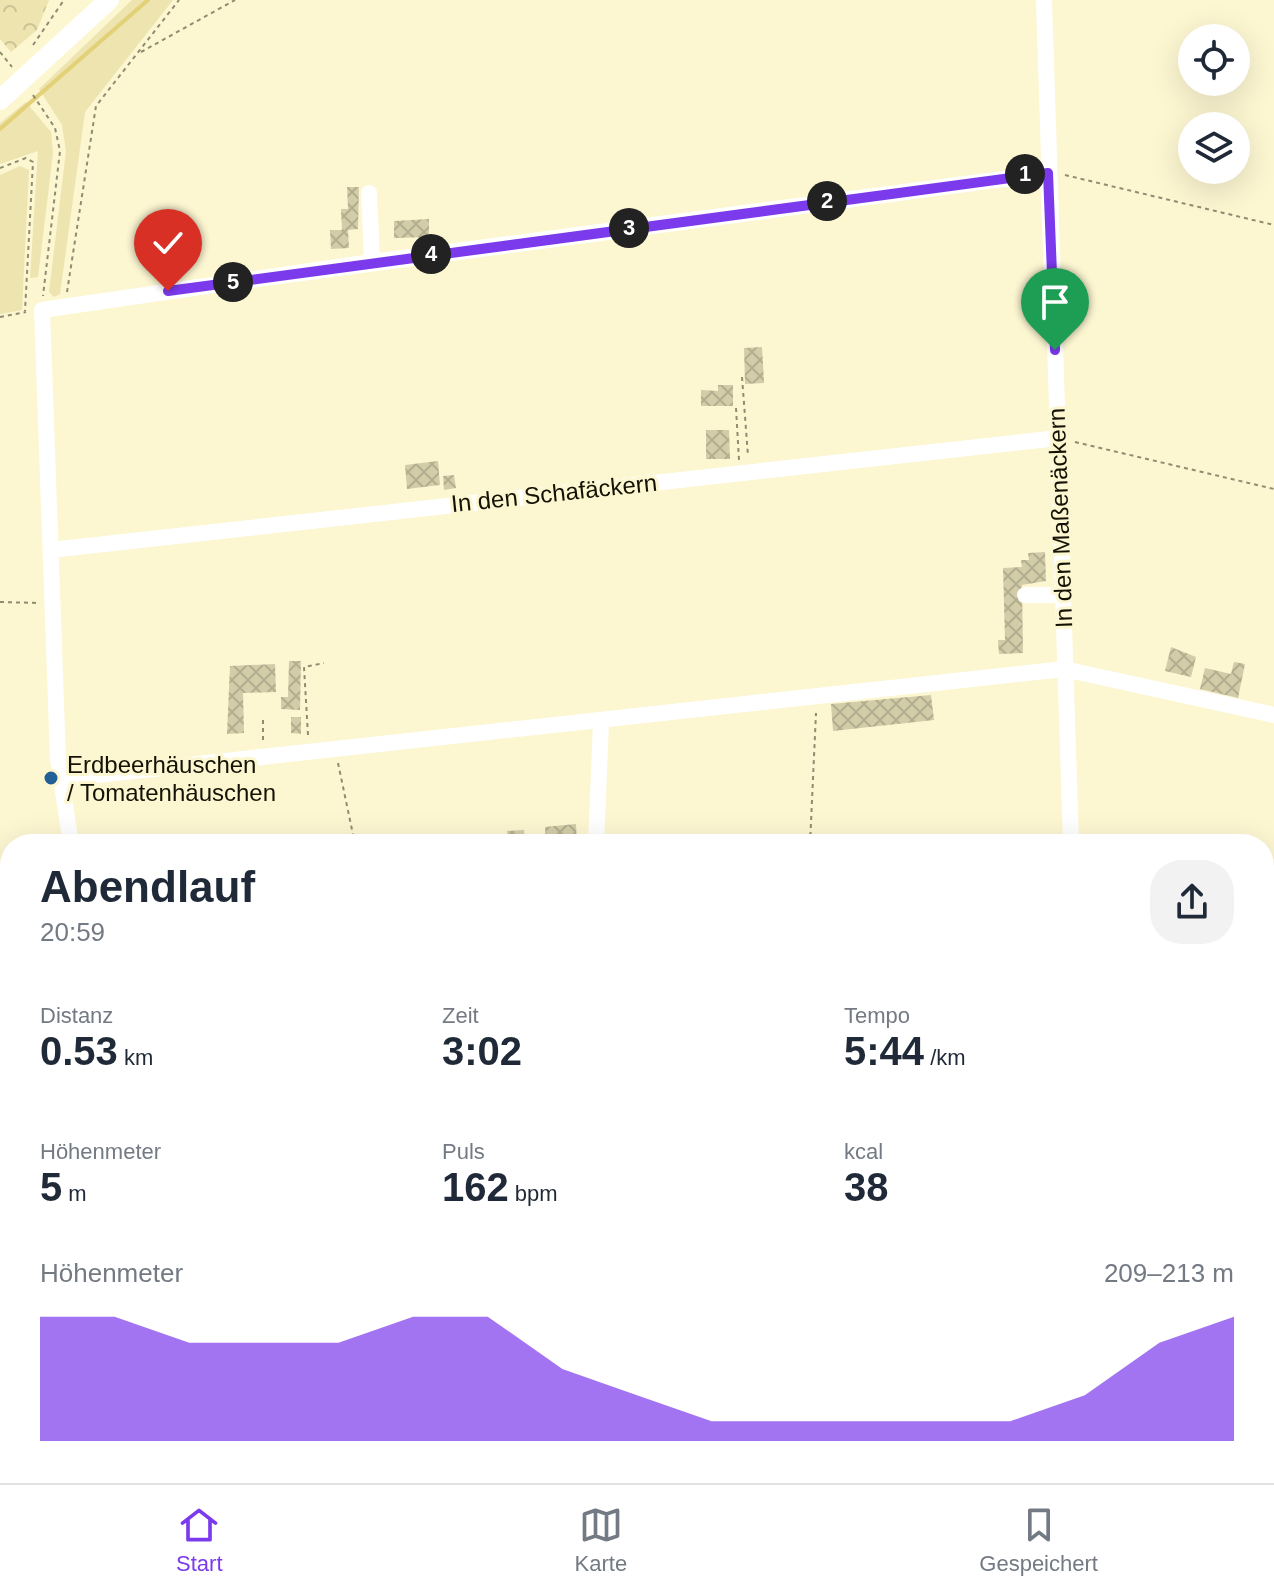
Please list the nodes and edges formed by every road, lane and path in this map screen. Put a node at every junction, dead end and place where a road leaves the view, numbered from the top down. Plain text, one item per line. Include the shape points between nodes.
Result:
1 (64, 0) edge
2 (109, 0) edge
3 (179, 0) edge
4 (235, 0) edge
5 (1044, 0) edge
6 (30, 50) dead end
7 (140, 52) junction
8 (20, 59) dead end
9 (10, 67) dead end
10 (0, 100) edge
11 (42, 108) dead end
12 (0, 168) edge
13 (1048, 173) junction
14 (369, 193) dead end
15 (1274, 225) edge
16 (372, 262) junction
17 (43, 288) dead end
18 (65, 305) junction
19 (42, 310) junction
20 (25, 313) junction
21 (0, 317) edge
22 (742, 377) dead end
23 (736, 408) dead end
24 (1058, 438) junction
25 (747, 472) junction
26 (1274, 489) edge
27 (51, 550) junction
28 (1025, 595) dead end
29 (1063, 595) junction
30 (0, 602) edge
31 (52, 603) junction
32 (324, 663) dead end
33 (1064, 669) junction
34 (817, 696) junction
35 (1274, 715) edge
36 (263, 718) dead end
37 (601, 722) junction
38 (335, 749) junction
39 (309, 752) junction
40 (263, 757) junction
41 (61, 779) junction
42 (69, 834) edge
43 (353, 834) edge
44 (596, 834) edge
45 (810, 834) edge
46 (1071, 834) edge

1 - 6 path
2 - 10 main road
3 - 7 path
4 - 7 path
5 - 13 street, In den Maßenäckern
7 - 18 path via 92,118
8 - 9 path
11 - 17 path via 55,128 60,151
12 - 20 path via 26,158 33,162
13 - 15 path
13 - 16 street
13 - 24 street, In den Maßenäckern
14 - 16 street
16 - 18 street
18 - 19 street
19 - 20 path
19 - 27 street
20 - 21 path
22 - 25 path
23 - 25 path
24 - 25 street, In den Schafäckern
24 - 26 path
24 - 29 street, In den Maßenäckern
25 - 27 street, In den Schafäckern
27 - 31 street
28 - 29 street
29 - 33 street, In den Maßenäckern
30 - 31 path
31 - 41 street
32 - 39 path via 304,667
33 - 34 street
33 - 35 street
33 - 46 street, In den Maßenäckern
34 - 37 street
34 - 45 path
36 - 40 path
37 - 38 street
37 - 44 street
38 - 39 street
38 - 43 path
39 - 40 street
40 - 41 street
41 - 42 street

